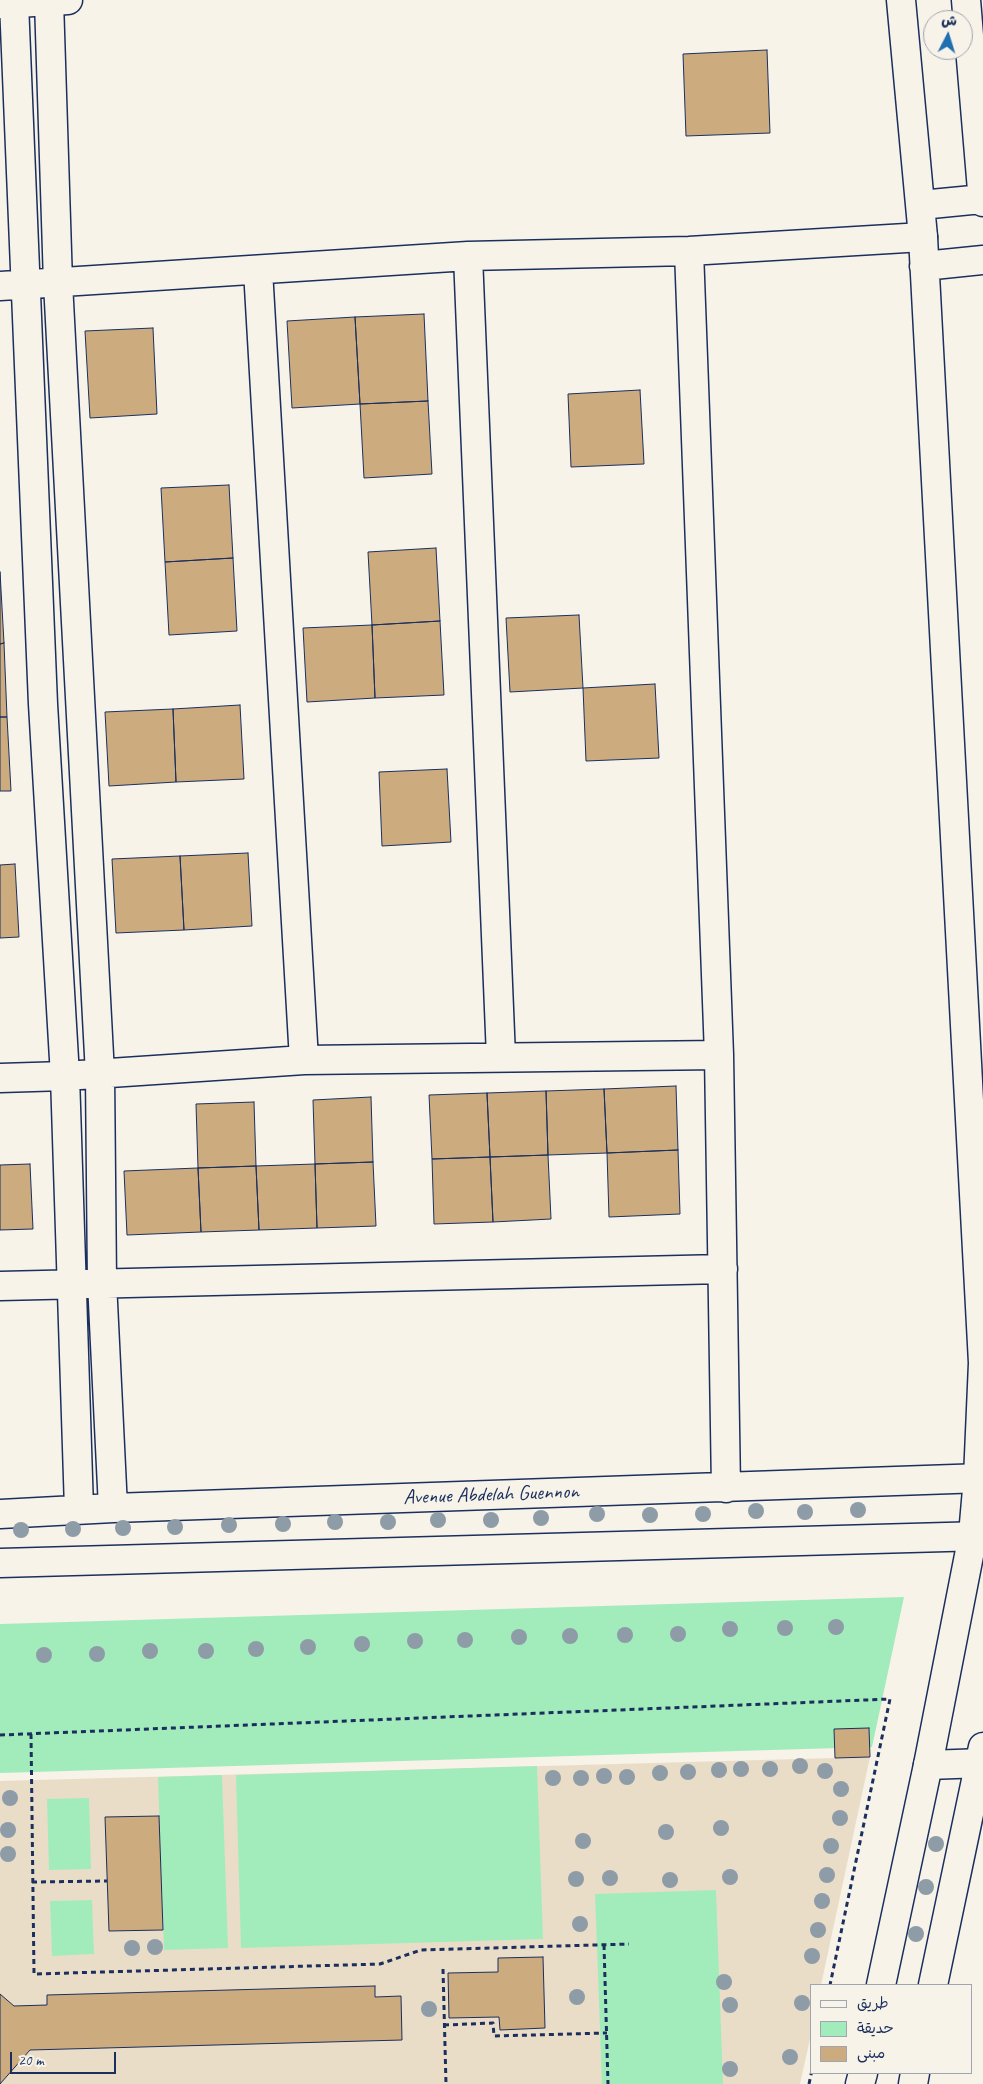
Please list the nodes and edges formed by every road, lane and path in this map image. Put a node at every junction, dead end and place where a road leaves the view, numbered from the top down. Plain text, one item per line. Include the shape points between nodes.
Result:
1 (901, 0) edge
2 (966, 0) edge
3 (59, 1) edge
4 (7, 3) edge
5 (983, 200) edge
6 (921, 205) junction
7 (923, 237) junction
8 (689, 251) junction
9 (468, 256) junction
10 (983, 260) edge
11 (924, 266) junction
12 (258, 270) junction
13 (58, 283) junction
14 (13, 286) edge
15 (79, 701) junction
16 (43, 704) junction
17 (719, 1055) junction
18 (501, 1057) junction
19 (304, 1060) junction
20 (100, 1074) junction
21 (65, 1076) junction
22 (0, 1078) edge
23 (723, 1270) junction
24 (102, 1282) junction
25 (71, 1284) junction
26 (0, 1286) edge
27 (981, 1478) edge
28 (726, 1488) junction
29 (113, 1508) junction
30 (79, 1509) junction
31 (0, 1514) edge
32 (978, 1535) edge
33 (0, 1563) edge
34 (31, 1734) junction
35 (0, 1735) edge
36 (982, 1758) edge
37 (928, 1764) junction
38 (107, 1881) dead end
39 (32, 1882) junction
40 (629, 1944) dead end
41 (604, 1945) junction
42 (442, 1969) dead end
43 (830, 1984) edge
44 (881, 1984) edge
45 (934, 1984) edge
46 (444, 2025) junction
47 (607, 2033) junction
48 (446, 2084) edge
49 (608, 2084) edge

1 - 6 street
2 - 5 street
3 - 4 street
3 - 13 street
4 - 14 street
5 - 6 street
6 - 7 street
7 - 8 street
7 - 11 street
8 - 9 street
8 - 17 street
9 - 12 street
9 - 18 street
10 - 11 street
11 - 27 street via 983,1363
12 - 13 street
12 - 19 street
13 - 14 street
13 - 15 street
14 - 16 street
15 - 16 street
15 - 20 street
16 - 21 street
17 - 18 street
17 - 23 street
18 - 19 street
19 - 20 street
20 - 21 street
20 - 24 street
21 - 22 street
21 - 25 street
23 - 24 street
23 - 28 street
24 - 25 street
24 - 29 street
25 - 26 street
25 - 30 street
27 - 28 street, Avenue Abdelah Guennon
27 - 32 street
28 - 29 street, Avenue Abdelah Guennon
29 - 30 street, Avenue Abdelah Guennon
30 - 31 street, Avenue Abdelah Guennon
32 - 33 street
32 - 37 street
34 - 35 path
34 - 39 path
34 - 43 path via 890,1699
36 - 37 street
36 - 45 street
37 - 44 street
38 - 39 path
39 - 41 path via 34,1974 380,1964 421,1950
40 - 41 path
41 - 47 path
42 - 46 path
46 - 47 path via 493,2023 494,2036
46 - 48 path
47 - 49 path

